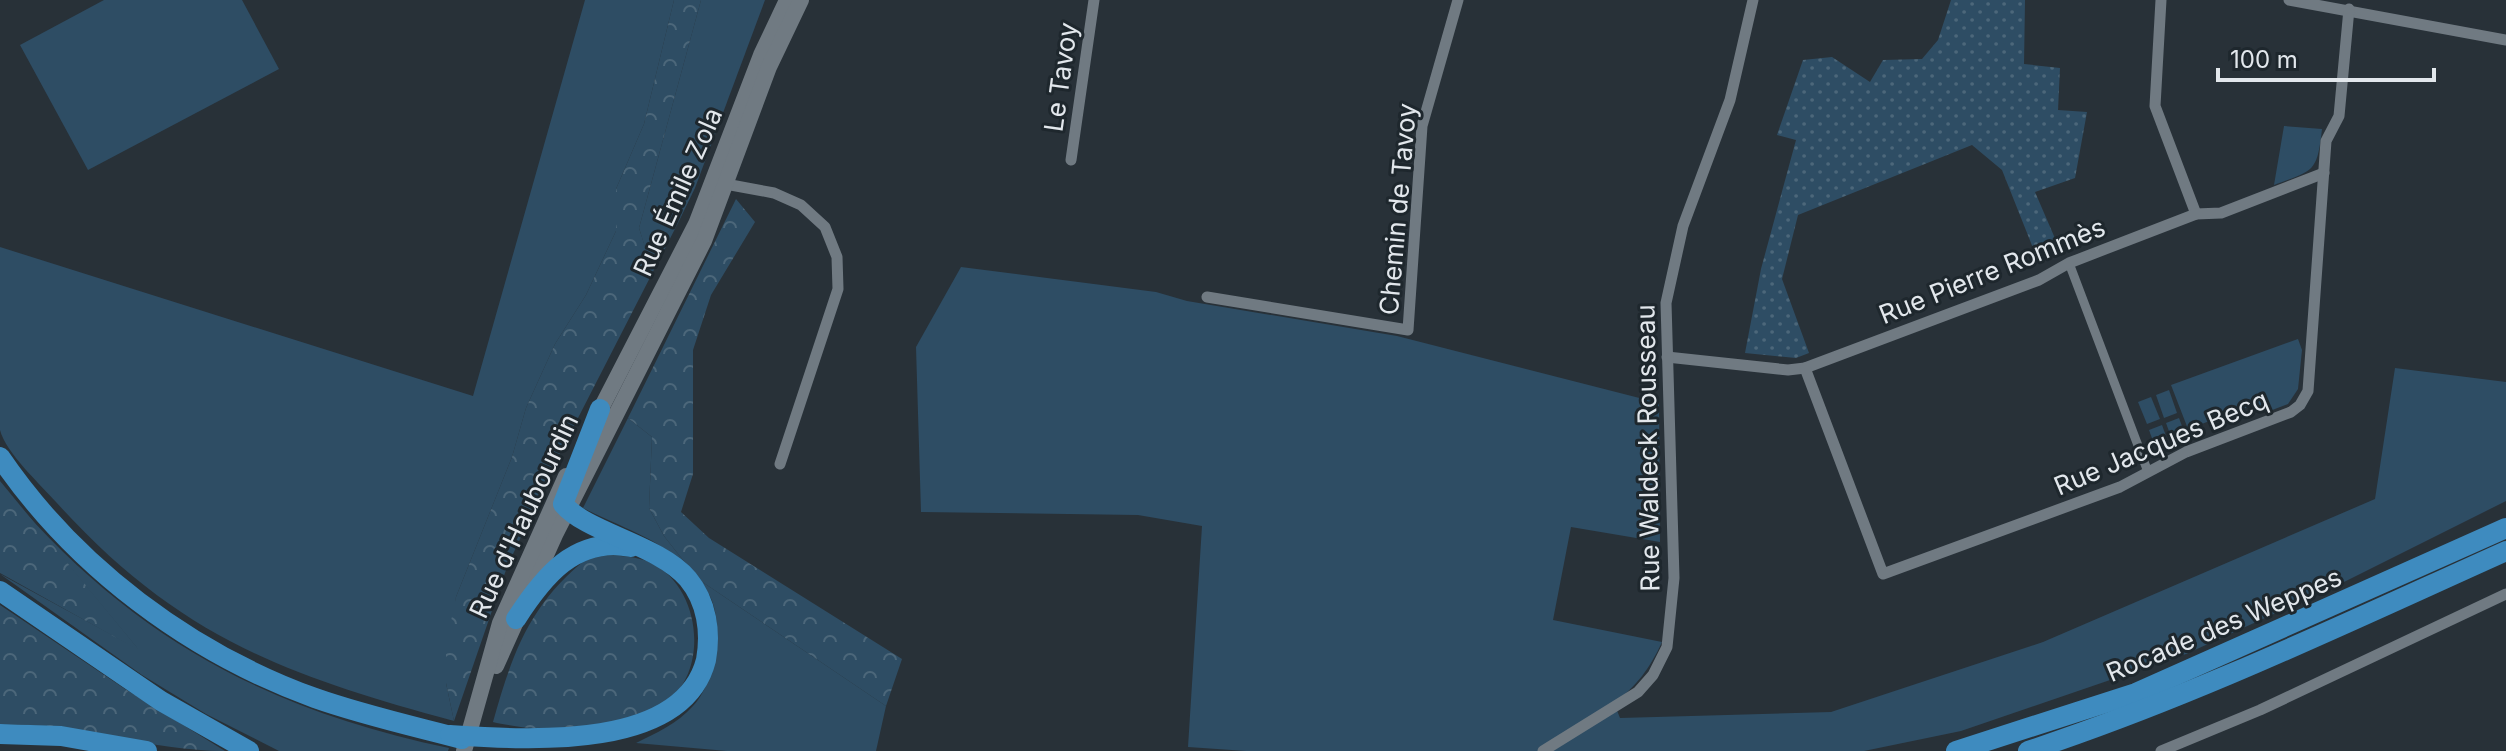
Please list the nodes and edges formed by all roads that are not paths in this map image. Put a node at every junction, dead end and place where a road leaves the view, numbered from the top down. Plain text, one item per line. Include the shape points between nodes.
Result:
1 (787, 0) edge
2 (801, 0) edge
3 (1094, 0) edge
4 (1458, 0) edge
5 (1753, 0) edge
6 (2161, 0) edge
7 (2289, 0) edge
8 (2349, 9) junction
9 (2506, 40) edge
10 (1071, 160) dead end
11 (2324, 173) junction
12 (720, 183) junction
13 (2196, 214) junction
14 (2069, 263) junction
15 (1207, 297) dead end
16 (1667, 357) junction
17 (1805, 368) junction
18 (608, 405) junction
19 (0, 457) edge
20 (780, 464) dead end
21 (2148, 472) junction
22 (567, 509) junction
23 (2506, 528) edge
24 (2506, 551) edge
25 (654, 554) junction
26 (0, 591) edge
27 (2506, 594) edge
28 (516, 619) junction
29 (480, 700) junction
30 (0, 734) edge
31 (450, 735) junction
32 (147, 751) edge
33 (249, 751) edge
34 (464, 751) edge
35 (516, 751) edge
36 (1543, 751) edge
37 (1956, 751) edge
38 (2028, 751) edge
39 (2161, 751) edge

1 - 12 main road, Rue Émile Zola via 761,55
2 - 12 main road
3 - 10 street, Le Tavoy
4 - 15 street, Chemin de Tavoy via 1422,126 1408,330
5 - 16 street, Rue Waldeck Rousseau via 1726,111 1679,240 1666,303
6 - 13 street via 2155,106
7 - 8 street
8 - 9 street
8 - 11 street, Rue Jacques Becq via 2339,116 2327,138
11 - 13 street, Rue Pierre Rommès via 2221,213
11 - 21 street, Rue Jacques Becq via 2304,401 2291,412
12 - 18 main road, Rue Émile Zola
12 - 20 street via 774,193 801,205 825,227 837,257 838,289
13 - 14 street, Rue Pierre Rommès
14 - 17 street, Rue Pierre Rommès via 2039,280
14 - 21 street
16 - 17 street, Rue Pierre Rommès
16 - 36 street, Rue Waldeck Rousseau via 1674,578 1667,647 1638,692
17 - 21 street, Rue Jacques Becq via 1883,574
18 - 22 highway via 563,501
18 - 29 main road, Rue d'Haubourdin via 515,585 490,652
19 - 31 highway via 45,515 86,556 200,644 314,698
22 - 25 highway
22 - 28 main road, Rue d'Haubourdin
23 - 37 highway, Rocade des Weppes via 2166,681
24 - 38 highway, Rocade des Weppes via 2224,678
25 - 28 highway via 613,545 577,555 549,572
25 - 31 highway via 688,579 705,610 705,665 683,703 641,732 592,744
26 - 33 highway via 172,708
27 - 39 street
28 - 29 main road, Rue d'Haubourdin
29 - 34 main road, Rue d'Haubourdin
30 - 32 highway via 61,736
31 - 35 highway

